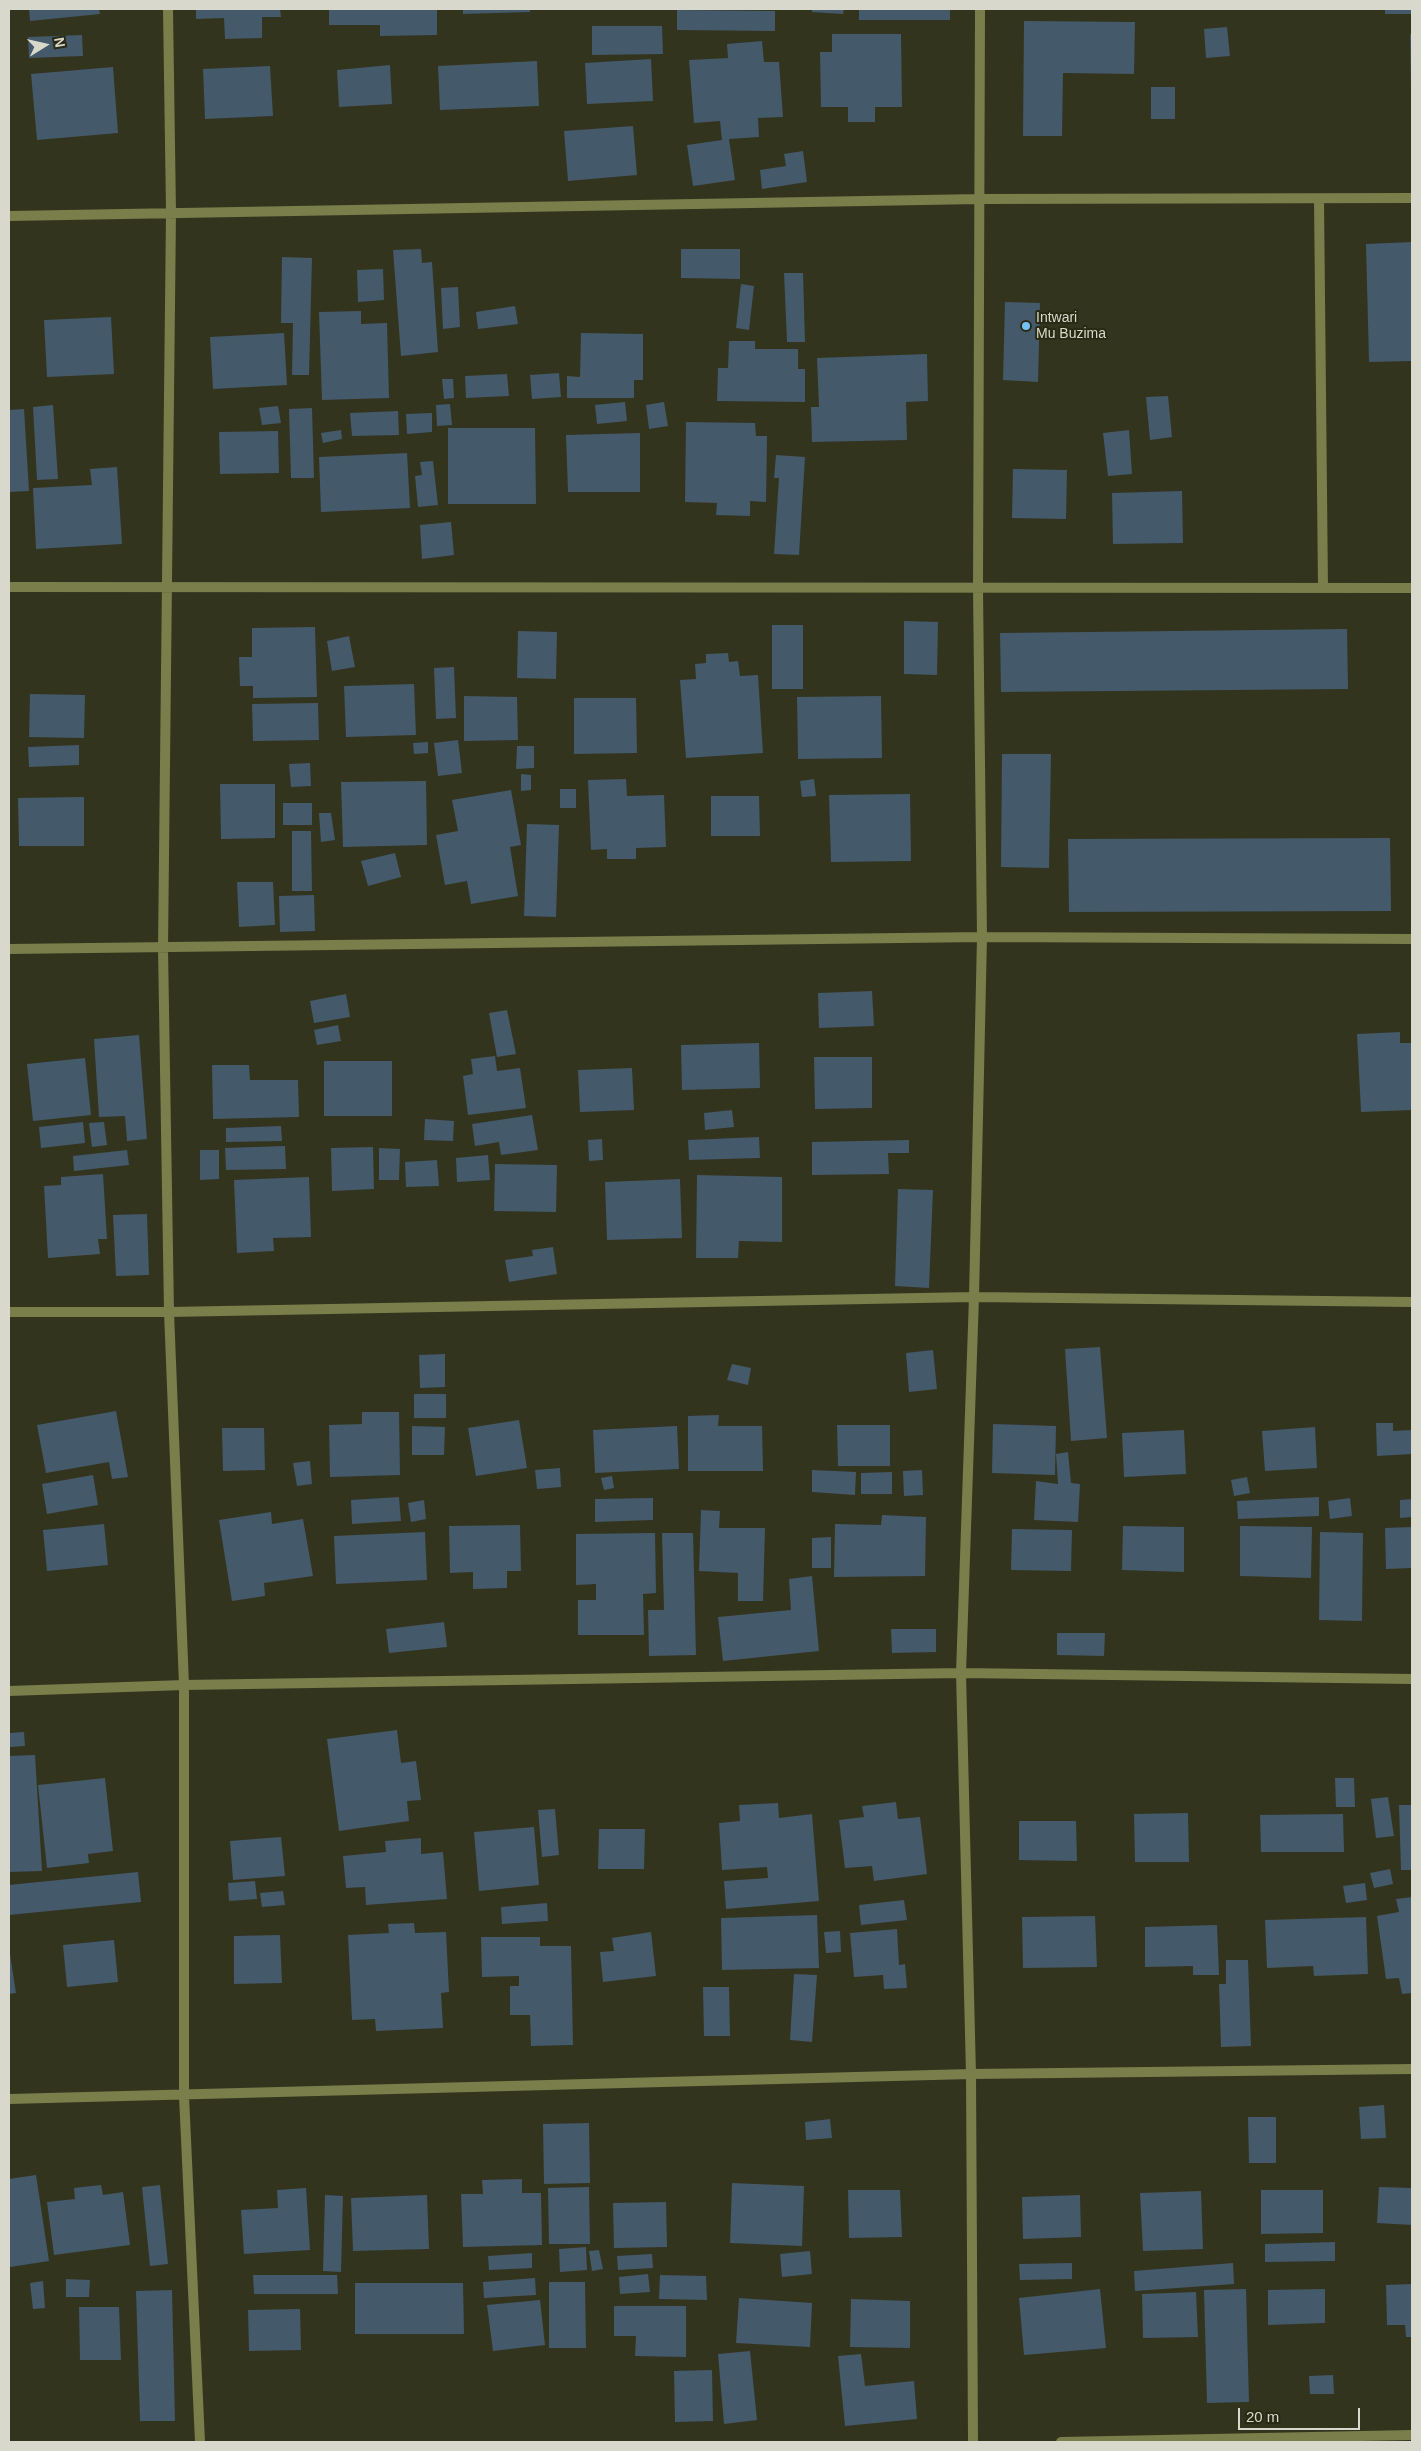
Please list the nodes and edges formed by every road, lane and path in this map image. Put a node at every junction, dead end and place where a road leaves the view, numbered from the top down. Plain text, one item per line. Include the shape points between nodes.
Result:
1 (168, 9) edge
2 (980, 9) edge
3 (1412, 198) edge
4 (980, 199) junction
5 (1319, 199) junction
6 (171, 212) junction
7 (9, 216) edge
8 (9, 587) edge
9 (167, 587) junction
10 (1323, 588) junction
11 (1412, 588) edge
12 (978, 589) junction
13 (982, 937) junction
14 (1412, 939) edge
15 (163, 948) junction
16 (9, 949) edge
17 (974, 1297) junction
18 (1412, 1302) edge
19 (9, 1312) edge
20 (169, 1312) junction
21 (961, 1673) junction
22 (1412, 1679) edge
23 (184, 1685) junction
24 (9, 1691) edge
25 (1412, 2069) edge
26 (971, 2074) junction
27 (184, 2096) junction
28 (9, 2099) edge
29 (1412, 2435) edge
30 (200, 2442) edge
31 (973, 2442) edge
32 (1061, 2442) edge

1 - 6 street
2 - 4 street
3 - 5 street
4 - 5 street
4 - 6 street
4 - 12 street
5 - 10 street
6 - 7 street
6 - 9 street
8 - 9 street
9 - 12 street
9 - 15 street
10 - 11 street
10 - 12 street
12 - 13 street
13 - 14 street
13 - 15 street
13 - 17 street
15 - 16 street
15 - 20 street
17 - 18 street
17 - 20 street
17 - 21 street
19 - 20 street
20 - 23 street
21 - 22 street
21 - 23 street
21 - 26 street
23 - 24 street
23 - 27 street
25 - 26 street
26 - 27 street
26 - 31 street
27 - 28 street
27 - 30 street
29 - 32 street

